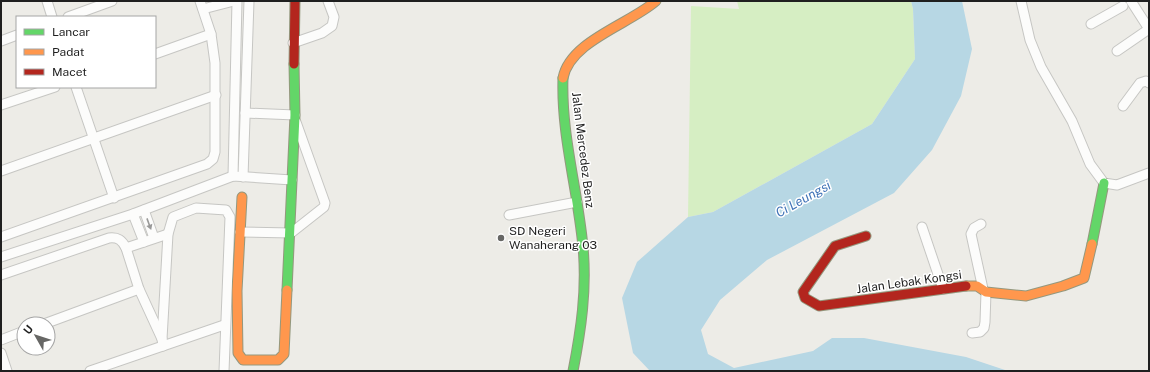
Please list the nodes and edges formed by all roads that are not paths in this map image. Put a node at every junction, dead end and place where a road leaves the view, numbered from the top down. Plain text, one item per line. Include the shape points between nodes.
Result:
1 (46, 1) edge
2 (112, 1) edge
3 (234, 1) edge
4 (237, 1) edge
5 (249, 1) edge
6 (295, 1) edge
7 (328, 1) edge
8 (656, 1) edge
9 (1021, 1) edge
10 (1126, 2) edge
11 (202, 5) edge
12 (52, 16) edge
13 (71, 16) edge
14 (1091, 24) dead end
15 (1149, 29) edge
16 (212, 34) junction
17 (16, 36) edge
18 (1, 41) edge
19 (293, 43) junction
20 (1117, 51) dead end
21 (156, 54) edge
22 (1149, 83) edge
23 (52, 88) edge
24 (76, 88) edge
25 (216, 95) junction
26 (1, 105) edge
27 (1123, 106) dead end
28 (245, 113) junction
29 (295, 116) junction
30 (94, 138) junction
31 (1, 170) edge
32 (1149, 173) edge
33 (233, 176) junction
34 (243, 177) junction
35 (292, 180) junction
36 (1104, 183) junction
37 (242, 197) dead end
38 (114, 198) junction
39 (577, 202) junction
40 (144, 210) junction
41 (133, 214) junction
42 (509, 215) dead end
43 (980, 224) dead end
44 (922, 227) dead end
45 (240, 232) junction
46 (291, 233) junction
47 (168, 234) junction
48 (866, 236) dead end
49 (1, 237) edge
50 (154, 238) junction
51 (144, 242) junction
52 (126, 248) junction
53 (1, 257) edge
54 (1, 275) edge
55 (943, 288) junction
56 (139, 289) junction
57 (984, 290) junction
58 (56, 320) edge
59 (224, 326) junction
60 (972, 333) dead end
61 (16, 334) edge
62 (1, 340) edge
63 (162, 343) junction
64 (1, 353) edge
65 (7, 371) edge
66 (90, 371) edge
67 (224, 371) edge
68 (573, 371) edge

1 - 12 street
2 - 13 street
3 - 11 street
4 - 33 street
5 - 28 street
6 - 19 street
7 - 19 street via 334,17 332,26 322,33
8 - 39 street, Jalan Mercedez Benz via 579,51 565,68 562,79 565,122
9 - 36 street via 1030,40 1041,67 1072,121 1090,164
10 - 14 street
10 - 15 street
11 - 16 street
15 - 20 street
16 - 21 street
16 - 25 street
17 - 18 street
19 - 29 street
22 - 27 street via 1146,81 1140,84
23 - 26 street
24 - 30 street
25 - 30 street
25 - 38 street via 215,152 212,161
28 - 29 street
28 - 34 street
29 - 35 street
29 - 46 street via 325,205
30 - 31 street
30 - 38 street
32 - 36 street via 1117,185
33 - 34 street
33 - 40 street
34 - 35 street
35 - 46 street
36 - 57 street, Jalan Lebak Kongsi via 1089,261 1082,280 1026,296
37 - 45 street
38 - 49 street
39 - 42 street
39 - 68 street, Jalan Mercedez Benz via 584,258 585,301
40 - 41 street
40 -> 50 street
41 - 51 street
41 - 53 street
43 - 57 street via 971,234
44 - 55 street
45 - 46 street
45 - 46 street via 238,346 239,356 243,360 278,360 284,354
47 - 50 street
47 - 59 street via 176,215 196,208 226,210 228,213
47 - 63 street
48 - 55 street, Jalan Lebak Kongsi via 835,246 803,292 805,298 819,306 899,297
50 - 51 street
51 - 52 street
52 - 54 street via 123,241 118,238 109,238
52 - 56 street
55 - 57 street, Jalan Lebak Kongsi via 977,286
56 - 58 street
56 - 63 street
57 - 60 street via 985,325 980,332
59 - 63 street
59 - 67 street
61 - 62 street
63 - 66 street
64 - 65 street

